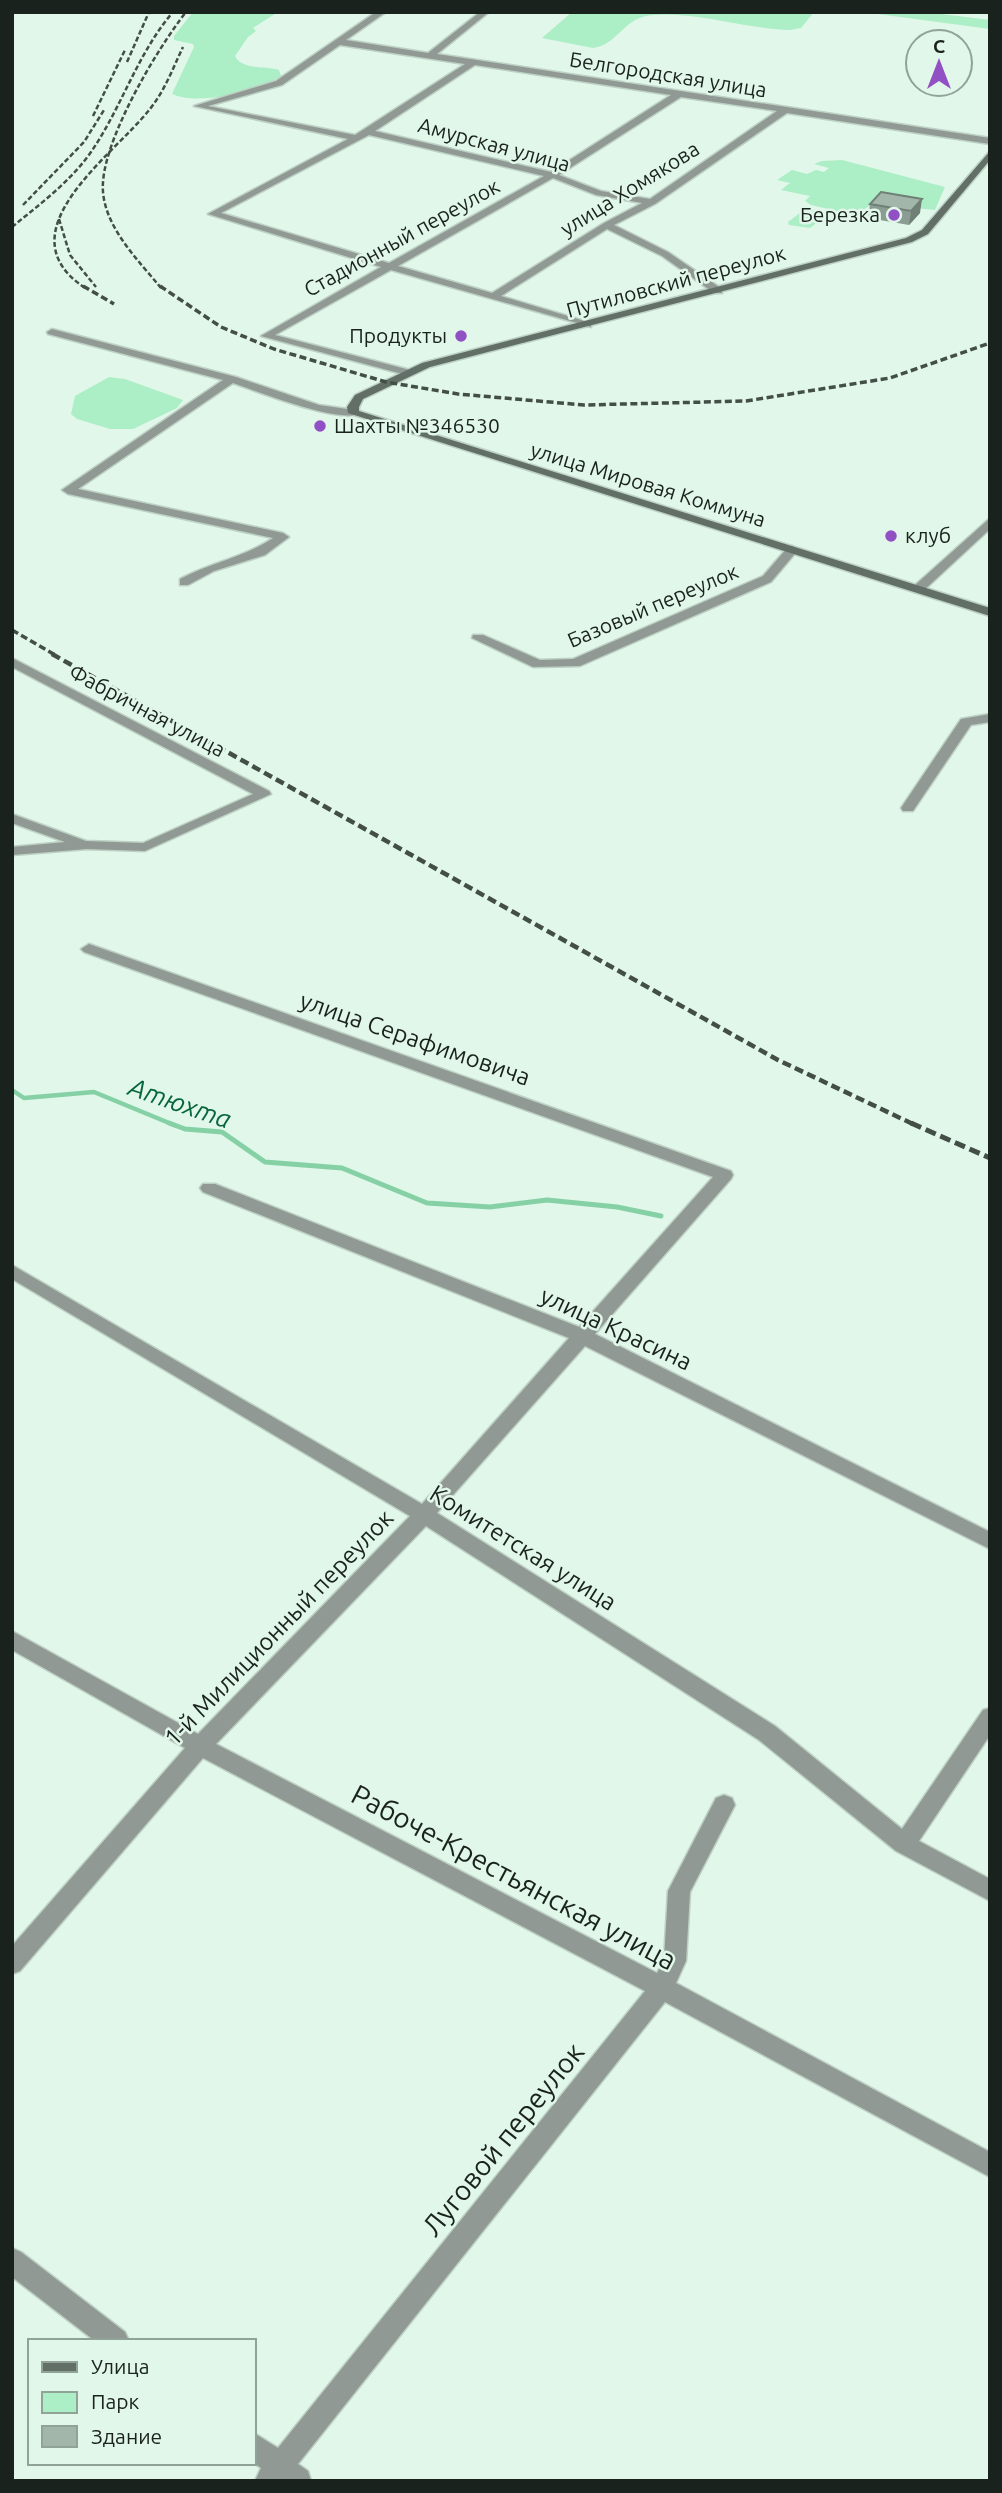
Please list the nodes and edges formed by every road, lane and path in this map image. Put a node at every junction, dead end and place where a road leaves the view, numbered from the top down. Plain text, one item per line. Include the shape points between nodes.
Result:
1 (382, 12) edge
2 (485, 12) edge
3 (340, 42) junction
4 (431, 55) junction
5 (472, 63) junction
6 (679, 94) junction
7 (785, 110) junction
8 (368, 132) junction
9 (356, 138) junction
10 (990, 141) edge
11 (990, 154) edge
12 (552, 175) junction
13 (652, 202) junction
14 (607, 225) junction
15 (393, 267) junction
16 (718, 291) junction
17 (493, 297) junction
18 (587, 325) junction
19 (52, 332) dead end
20 (406, 372) junction
21 (232, 379) junction
22 (354, 413) junction
23 (990, 522) edge
24 (792, 550) junction
25 (184, 582) dead end
26 (918, 589) junction
27 (990, 612) edge
28 (478, 638) dead end
29 (12, 662) edge
30 (990, 718) edge
31 (908, 808) dead end
32 (12, 818) edge
33 (87, 845) junction
34 (12, 851) edge
35 (89, 949) dead end
36 (725, 1175) joint
37 (209, 1188) dead end
38 (12, 1271) edge
39 (582, 1336) junction
40 (424, 1515) junction
41 (990, 1541) edge
42 (12, 1640) edge
43 (990, 1717) edge
44 (200, 1746) junction
45 (724, 1805) dead end
46 (904, 1844) junction
47 (990, 1891) edge
48 (12, 1963) edge
49 (662, 1988) junction
50 (990, 2165) edge
51 (12, 2261) edge
52 (113, 2339) edge
53 (256, 2448) edge
54 (282, 2476) edge

1 - 3 street
2 - 4 street
3 - 4 street, Белгородская улица
3 - 9 street via 279,83 198,106
4 - 5 street, Белгородская улица
5 - 6 street, Белгородская улица
5 - 8 street
6 - 7 street, Белгородская улица
6 - 12 street, Стадионный переулок
7 - 10 street, Белгородская улица
7 - 13 street, улица Хомякова
8 - 9 street
8 - 12 street, Амурская улица
9 - 15 street via 212,214
11 - 16 main road, Путиловский переулок via 925,232
12 - 13 street, Амурская улица via 582,188
12 - 15 street, Стадионный переулок
13 - 14 street, улица Хомякова
14 - 16 street via 665,254
14 - 17 street, улица Хомякова
15 - 17 street
15 - 20 street, Стадионный переулок via 266,336
16 - 18 main road, Путиловский переулок
17 - 18 street
18 - 20 main road, Путиловский переулок
19 - 21 street, улица Мировая Коммуна
20 - 22 main road, Путиловский переулок via 359,397
21 - 22 street, улица Мировая Коммуна via 317,408
21 - 25 street via 68,490 283,537 261,552 210,568
22 - 24 main road, улица Мировая Коммуна
23 - 26 street
24 - 26 main road, улица Мировая Коммуна
24 - 28 street, Базовый переулок via 767,579 575,663 538,664
26 - 27 main road, улица Мировая Коммуна
29 - 33 street, Фабричная улица via 264,794 145,847
30 - 31 street via 966,722
32 - 33 street
33 - 34 street
35 - 36 street, улица Серафимовича
36 - 39 street, 1-й Милиционный переулок
37 - 39 street, улица Красина
38 - 40 street, Комитетская улица
39 - 40 street, 1-й Милиционный переулок
39 - 41 street, улица Красина
40 - 44 street, 1-й Милиционный переулок
40 - 46 street, Комитетская улица via 767,1733
42 - 44 street, Рабоче-Крестьянская улица
43 - 46 street
44 - 48 street, 1-й Милиционный переулок
44 - 49 street, Рабоче-Крестьянская улица
45 - 49 street, Луговой переулок via 679,1891 675,1961
46 - 47 street, Комитетская улица
49 - 50 street, Рабоче-Крестьянская улица
49 - 54 street, Луговой переулок
51 - 52 street
53 - 54 street

